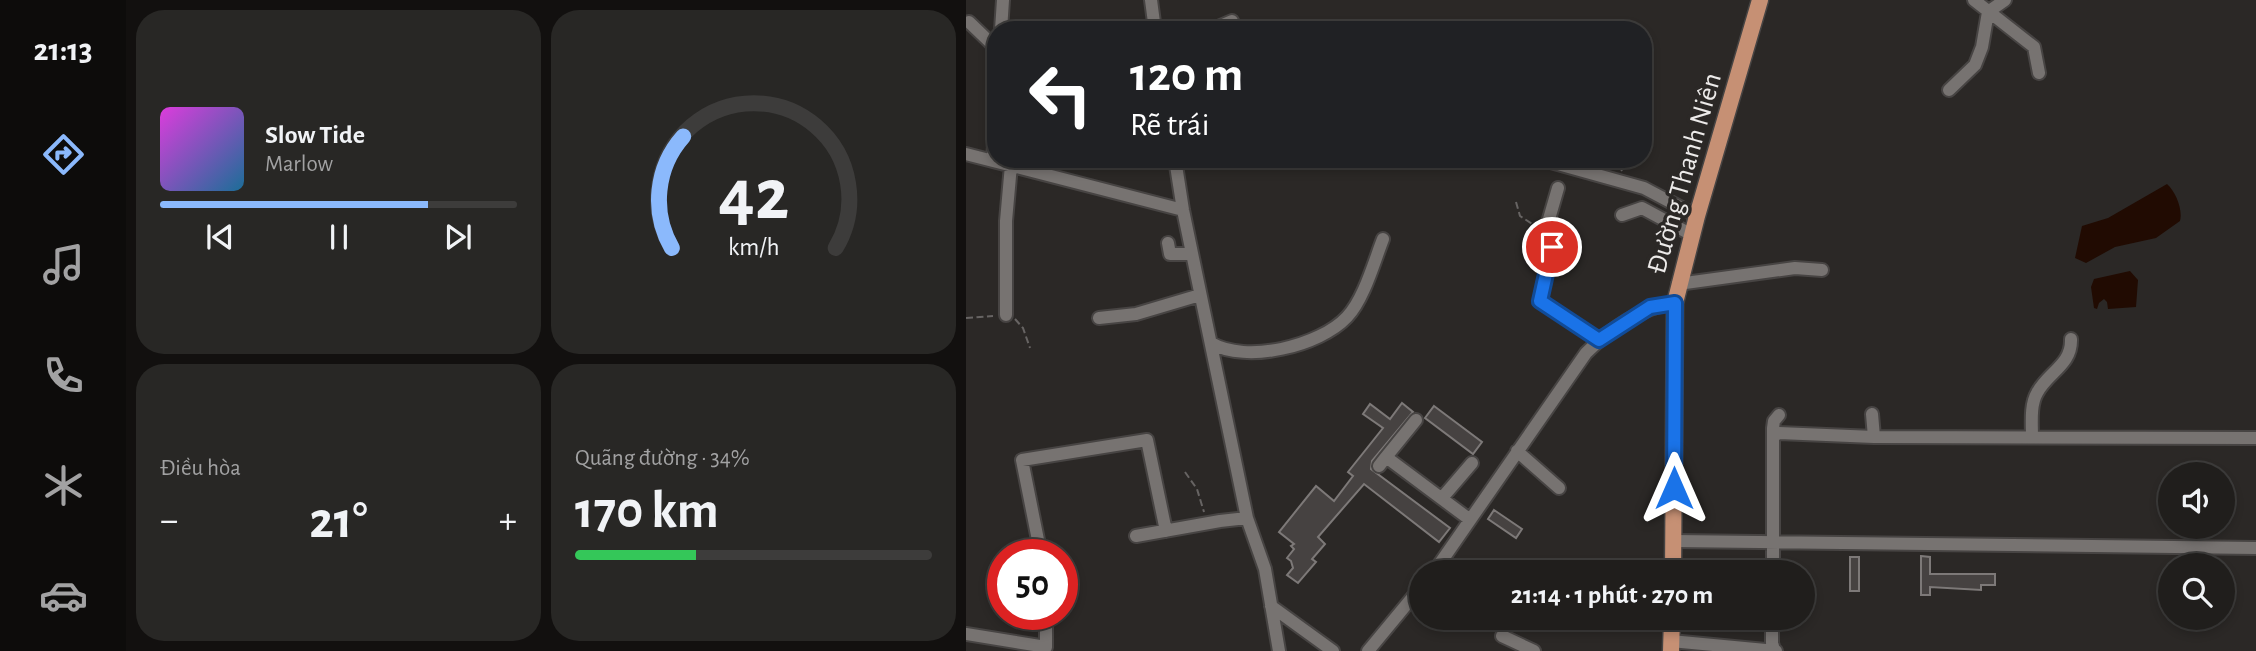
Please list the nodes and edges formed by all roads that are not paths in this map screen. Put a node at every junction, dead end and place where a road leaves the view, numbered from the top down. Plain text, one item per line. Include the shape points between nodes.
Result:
1 (1003, 0) edge
2 (1151, 0) edge
3 (1760, 0) edge
4 (1974, 0) edge
5 (2006, 0) edge
6 (1988, 12) junction
7 (1002, 21) edge
8 (1154, 21) edge
9 (969, 22) dead end
10 (987, 39) edge
11 (2039, 72) dead end
12 (1949, 90) dead end
13 (966, 154) edge
14 (987, 159) edge
15 (1012, 168) edge
16 (1023, 168) edge
17 (1176, 168) edge
18 (1572, 168) edge
19 (1558, 188) dead end
20 (1183, 210) junction
21 (1622, 215) dead end
22 (1697, 216) junction
23 (1692, 235) junction
24 (1383, 239) dead end
25 (1168, 243) dead end
26 (1192, 254) junction
27 (1822, 270) dead end
28 (1678, 284) junction
29 (1200, 295) junction
30 (1675, 303) junction
31 (1006, 315) dead end
32 (1099, 318) dead end
33 (2071, 338) dead end
34 (1599, 340) junction
35 (1211, 343) junction
36 (1872, 414) dead end
37 (1779, 415) dead end
38 (1416, 420) dead end
39 (1774, 436) junction
40 (1874, 437) junction
41 (2032, 437) junction
42 (2256, 438) edge
43 (1517, 451) junction
44 (1472, 463) dead end
45 (1559, 488) dead end
46 (1442, 498) junction
47 (1247, 518) junction
48 (1469, 519) junction
49 (1166, 531) junction
50 (1136, 536) dead end
51 (1038, 539) edge
52 (1674, 541) junction
53 (1773, 544) junction
54 (2256, 548) edge
55 (1442, 560) edge
56 (1673, 560) edge
57 (1773, 560) edge
58 (1409, 601) edge
59 (1271, 606) junction
60 (1046, 630) edge
61 (1772, 630) edge
62 (966, 634) edge
63 (1502, 636) dead end
64 (1671, 646) edge
65 (1279, 651) edge
66 (1333, 651) edge
67 (1368, 651) edge
68 (1534, 651) edge
69 (1775, 651) edge

1 - 7 street
2 - 8 street
3 - 22 main road, Đường Thanh Niên
4 - 6 street
5 - 6 street
6 - 11 street via 2034,47
6 - 12 street via 1975,65
9 - 10 street
13 - 14 street
15 - 31 street via 1006,221
16 - 20 street
17 - 20 street
18 - 22 street via 1644,188
19 - 34 street via 1547,232 1552,247 1540,301
20 - 26 street
21 - 23 street via 1642,208
22 - 23 main road, Đường Thanh Niên
23 - 28 main road, Đường Thanh Niên
24 - 35 street via 1358,302 1333,329 1298,344 1255,352
25 - 26 street via 1170,254
26 - 29 street
27 - 28 street via 1794,268
28 - 30 main road, Đường Thanh Niên
29 - 32 street via 1136,314
29 - 35 street
30 - 34 street via 1650,307
30 - 52 main road, Đường Thanh Niên
33 - 41 street via 2067,358 2035,397
34 - 43 street
35 - 47 street
36 - 40 street
37 - 39 street
38 - 46 street via 1382,462
39 - 40 street
39 - 53 street
40 - 41 street
41 - 42 street
43 - 45 street
43 - 48 street
44 - 46 street
46 - 48 street
47 - 49 street
47 - 59 street via 1265,569
48 - 55 street
49 - 50 street
49 - 51 street via 1147,440 1023,460
52 - 53 street
52 - 56 main road, Đường Thanh Niên
53 - 54 street
53 - 57 street
58 - 67 street
59 - 65 street
59 - 66 street
60 - 62 street via 1046,648
61 - 69 street
63 - 68 street
64 - 69 street

